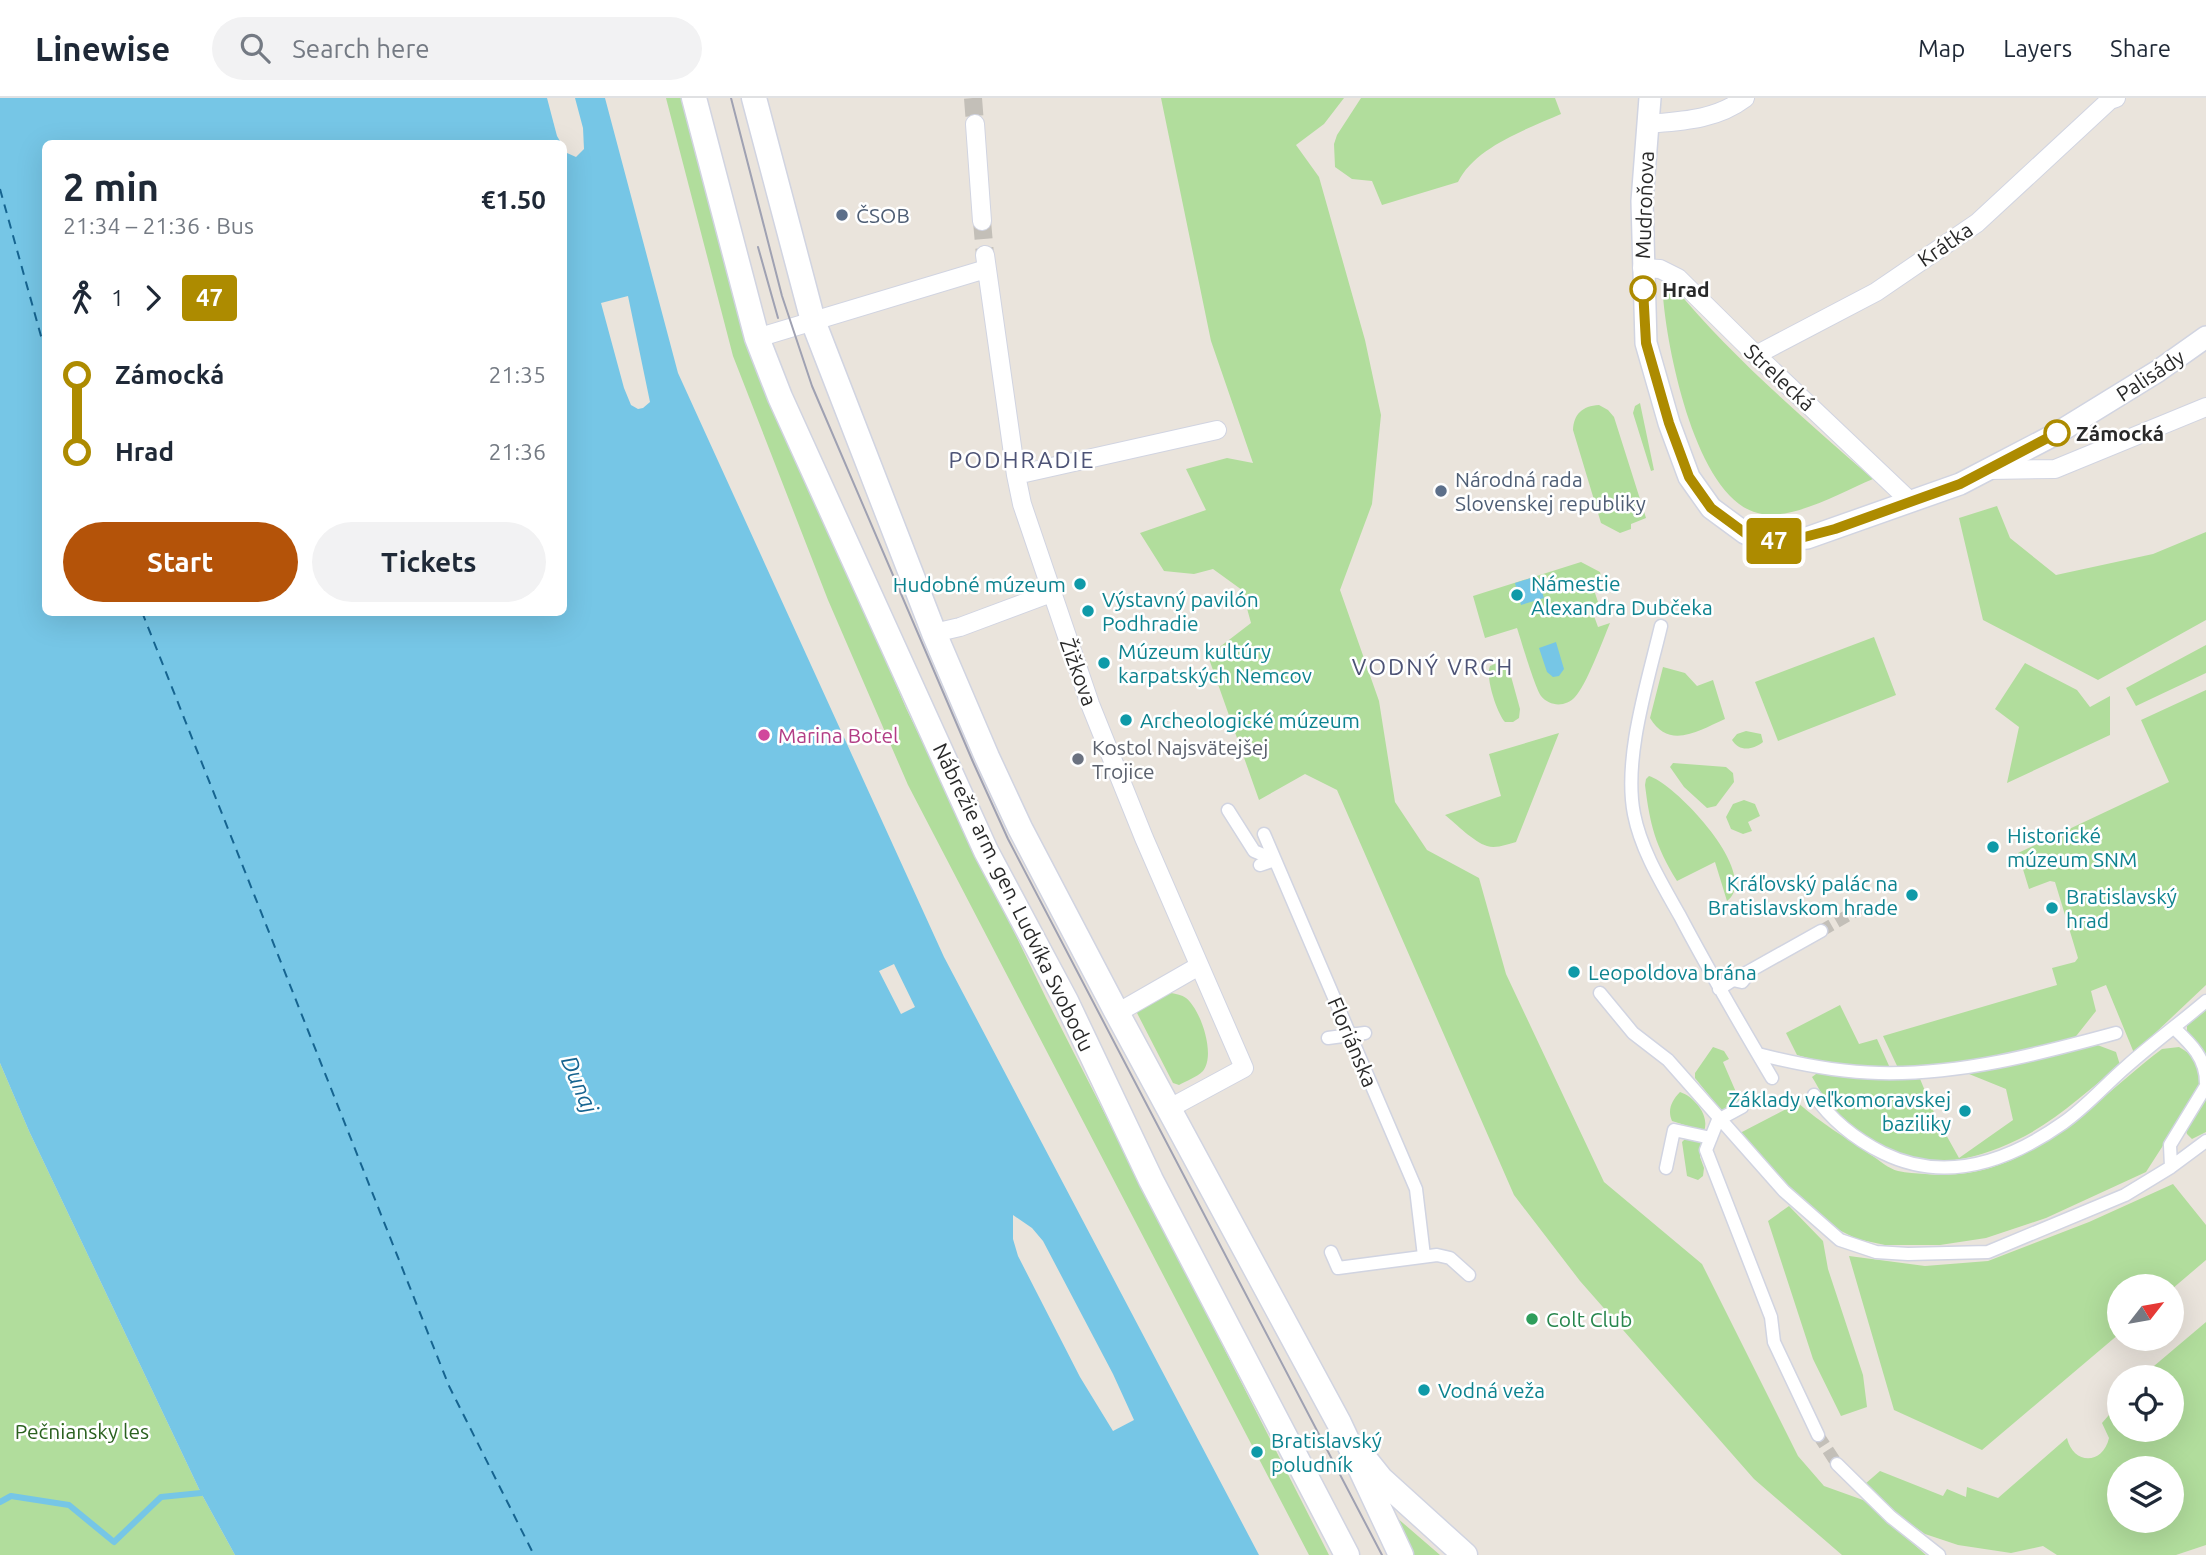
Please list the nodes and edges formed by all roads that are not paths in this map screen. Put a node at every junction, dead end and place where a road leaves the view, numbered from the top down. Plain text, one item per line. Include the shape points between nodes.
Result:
1 (694, 98) edge
2 (754, 98) edge
3 (1650, 98) edge
4 (1745, 98) edge
5 (2112, 99) edge
6 (975, 124) tunnel mouth
7 (1647, 124) junction
8 (982, 221) tunnel mouth
9 (1643, 268) junction
10 (813, 321) junction
11 (2206, 337) edge
12 (757, 338) junction
13 (1756, 355) junction
14 (2206, 407) edge
15 (1217, 430) dead end
16 (1988, 470) junction
17 (1016, 475) junction
18 (1911, 502) junction
19 (1711, 508) joint
20 (1051, 593) junction
21 (1661, 626) dead end
22 (934, 633) junction
23 (1228, 810) dead end
24 (1264, 834) dead end
25 (1275, 860) junction
26 (1260, 865) dead end
27 (1821, 931) tunnel mouth
28 (1199, 966) junction
29 (1719, 989) junction
30 (1600, 993) dead end
31 (2206, 1001) edge
32 (1117, 1013) junction
33 (2174, 1028) junction
34 (1365, 1033) dead end
35 (2116, 1033) dead end
36 (1350, 1036) junction
37 (1328, 1038) dead end
38 (1758, 1054) junction
39 (1772, 1078) dead end
40 (2206, 1084) edge
41 (1814, 1096) dead end
42 (1742, 1107) dead end
43 (1170, 1108) junction
44 (1718, 1120) junction
45 (1711, 1138) junction
46 (2206, 1141) edge
47 (2171, 1167) junction
48 (1666, 1168) dead end
49 (1781, 1193) junction
50 (1804, 1197) dead end
51 (1331, 1252) dead end
52 (1424, 1255) junction
53 (1469, 1275) dead end
54 (1339, 1423) junction
55 (1818, 1435) tunnel mouth
56 (1837, 1464) tunnel mouth
57 (1347, 1555) edge
58 (1401, 1555) edge
59 (1465, 1555) edge
60 (1939, 1555) edge

1 - 12 main road, Nábrežie arm. gen. Ludvíka Svobodu
2 - 10 main road, Nábrežie arm. gen. Ludvíka Svobodu
3 - 7 street, Mudroňova
4 - 7 street via 1712,116
5 - 13 street, Krátka via 1976,223 1876,292
6 - 8 street
7 - 9 street, Mudroňova
9 - 13 street, Strelecká via 1660,269 1678,278
9 - 19 street, Mudroňova via 1646,343 1654,372 1679,451
10 - 12 street
10 - 17 street, Žižkova via 986,262
10 - 22 main road, Nábrežie arm. gen. Ludvíka Svobodu
11 - 16 street, Palisády via 2054,435
12 - 57 main road, Nábrežie arm. gen. Ludvíka Svobodu via 986,851
13 - 18 street, Strelecká
14 - 16 street via 2055,469
15 - 17 street
16 - 18 street, Palisády
17 - 20 street, Žižkova
18 - 19 street, Palisády via 1821,534 1776,541 1745,533
20 - 22 street
20 - 28 street, Žižkova via 1136,820
21 - 29 street via 1632,766 1634,813 1645,849
22 - 32 main road, Nábrežie arm. gen. Ludvíka Svobodu via 1020,828
23 - 25 street via 1254,851
24 - 25 street, Floriánska
25 - 26 street
25 - 36 street, Floriánska
27 - 29 street via 1746,972 1735,969 1733,980
28 - 32 street
28 - 43 street, Žižkova via 1244,1068
29 - 38 street
30 - 44 street via 1633,1033 1668,1060
31 - 33 street
32 - 43 main road, Nábrežie arm. gen. Ludvíka Svobodu
33 - 40 street via 2206,1067
33 - 41 street via 2064,1122 2021,1148 1980,1165 1931,1168 1893,1158 1857,1140
34 - 36 street
35 - 38 street via 2024,1058 1879,1073 1805,1065
36 - 37 street
36 - 52 street, Floriánska via 1416,1189
38 - 39 street
40 - 47 street via 2170,1145
42 - 44 street
43 - 54 main road, Nábrežie arm. gen. Ludvíka Svobodu
44 - 45 street
44 - 49 street
45 - 48 street via 1674,1130
45 - 55 street via 1706,1150 1740,1222 1771,1317 1774,1342
46 - 47 street
47 - 49 street via 2125,1195 1988,1252 1876,1252 1840,1240
49 - 50 street
51 - 52 street via 1338,1268
52 - 53 street via 1450,1258
54 - 58 main road, Nábrežie arm. gen. Ludvíka Svobodu
54 - 59 main road via 1381,1479
56 - 60 street via 1891,1517

